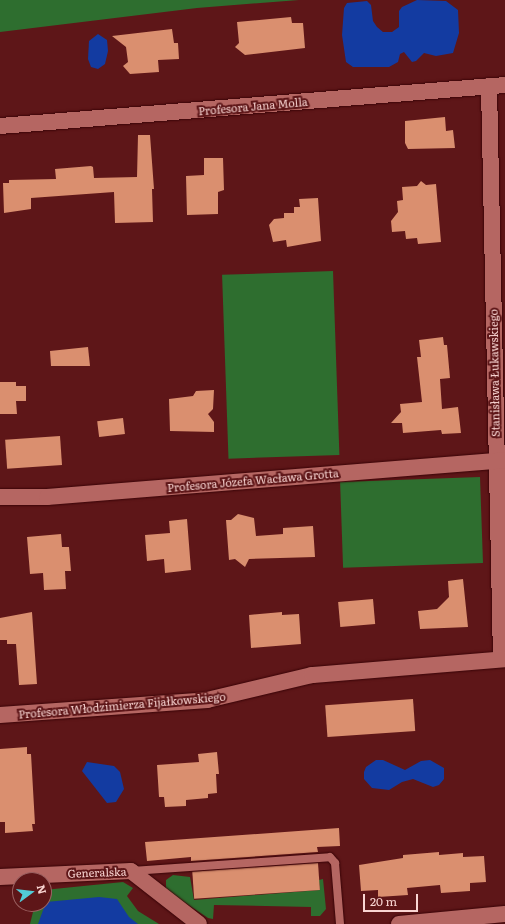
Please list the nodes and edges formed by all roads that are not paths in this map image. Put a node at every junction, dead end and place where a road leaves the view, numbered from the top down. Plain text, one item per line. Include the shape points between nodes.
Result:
1 (497, 85) edge
2 (0, 126) edge
3 (500, 460) edge
4 (0, 497) edge
5 (503, 659) edge
6 (0, 715) edge
7 (131, 871) junction
8 (0, 877) edge
9 (505, 914) edge
10 (199, 924) edge
11 (340, 924) edge
12 (399, 924) edge

1 - 2 street, Profesora Jana Molla
1 - 3 street, Stanisława Łukawskiego
3 - 4 street, Profesora Józefa Wacława Grotta via 47,497
3 - 5 street, Stanisława Łukawskiego
5 - 6 street, Profesora Włodzimierza Fijałkowskiego via 312,675 207,700
7 - 8 street, Generalska
7 - 10 street, Generalska via 140,875
7 - 11 lane via 330,857 335,863
9 - 12 street

